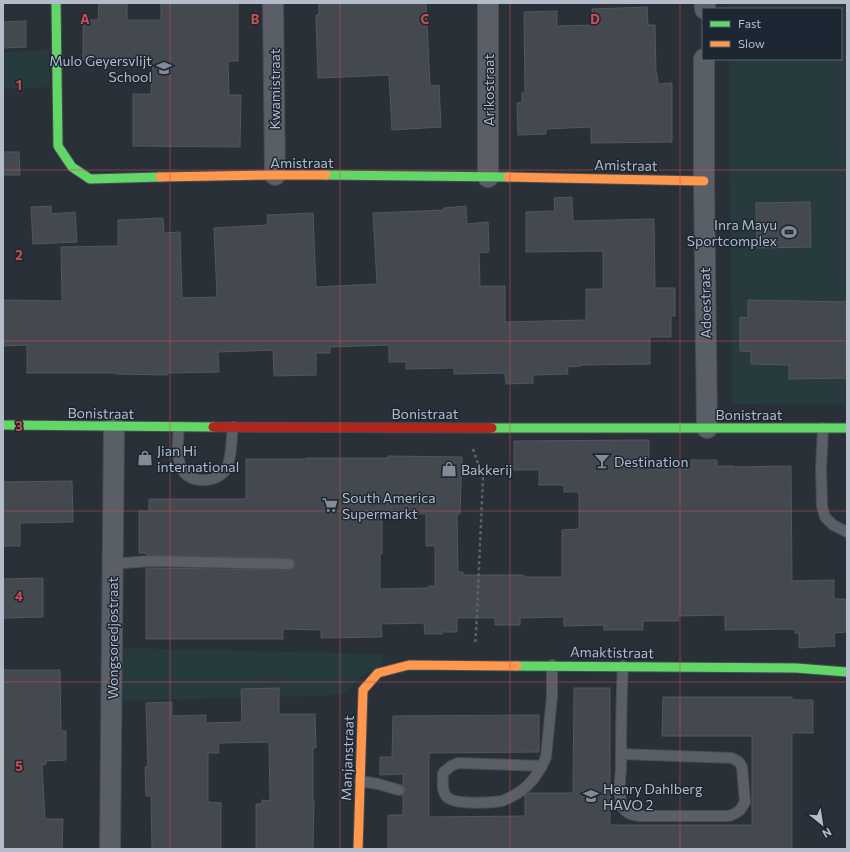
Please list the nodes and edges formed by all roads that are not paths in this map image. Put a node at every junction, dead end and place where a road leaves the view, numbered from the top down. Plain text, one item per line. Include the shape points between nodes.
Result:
1 (56, 3) edge
2 (274, 3) edge
3 (488, 3) edge
4 (704, 60) edge
5 (275, 175) junction
6 (488, 177) junction
7 (704, 181) junction
8 (3, 425) edge
9 (114, 427) junction
10 (179, 427) junction
11 (233, 427) junction
12 (707, 428) junction
13 (822, 428) junction
14 (847, 428) edge
15 (847, 532) edge
16 (112, 564) junction
17 (289, 564) dead end
18 (552, 666) junction
19 (623, 666) junction
20 (847, 672) edge
21 (378, 673) joint
22 (621, 754) junction
23 (542, 766) junction
24 (360, 781) junction
25 (399, 790) dead end
26 (110, 849) edge
27 (358, 849) edge

1 - 5 street, Amistraat via 58,146 72,166 90,179
2 - 5 street, Kwamistraat
3 - 6 street, Arikostraat
4 - 7 street, Adoestraat
5 - 6 street, Amistraat
6 - 7 street, Amistraat
7 - 12 street, Adoestraat
8 - 9 street, Bonistraat
9 - 10 street, Bonistraat
9 - 16 street, Wongsoredjostraat
10 - 11 street, Bonistraat
10 - 11 lane via 178,460 183,473 189,477 208,480 221,475 227,468
11 - 12 street, Bonistraat
12 - 13 street, Bonistraat
13 - 14 street, Bonistraat
13 - 15 lane via 822,506 825,517
16 - 17 lane via 150,561
16 - 26 street, Wongsoredjostraat
18 - 19 street, Amaktistraat
18 - 21 street, Amaktistraat via 409,665
18 - 23 lane via 546,757
19 - 20 street, Amaktistraat via 796,668
19 - 22 lane
21 - 24 street, Manjanstraat via 363,690
22 - 22 lane via 620,799 628,813 639,816 729,816 736,814 745,802 742,767 732,758
23 - 23 lane via 519,792 503,800 483,803 455,801 448,797 442,786 443,773 458,764
24 - 25 lane
24 - 27 street, Manjanstraat

